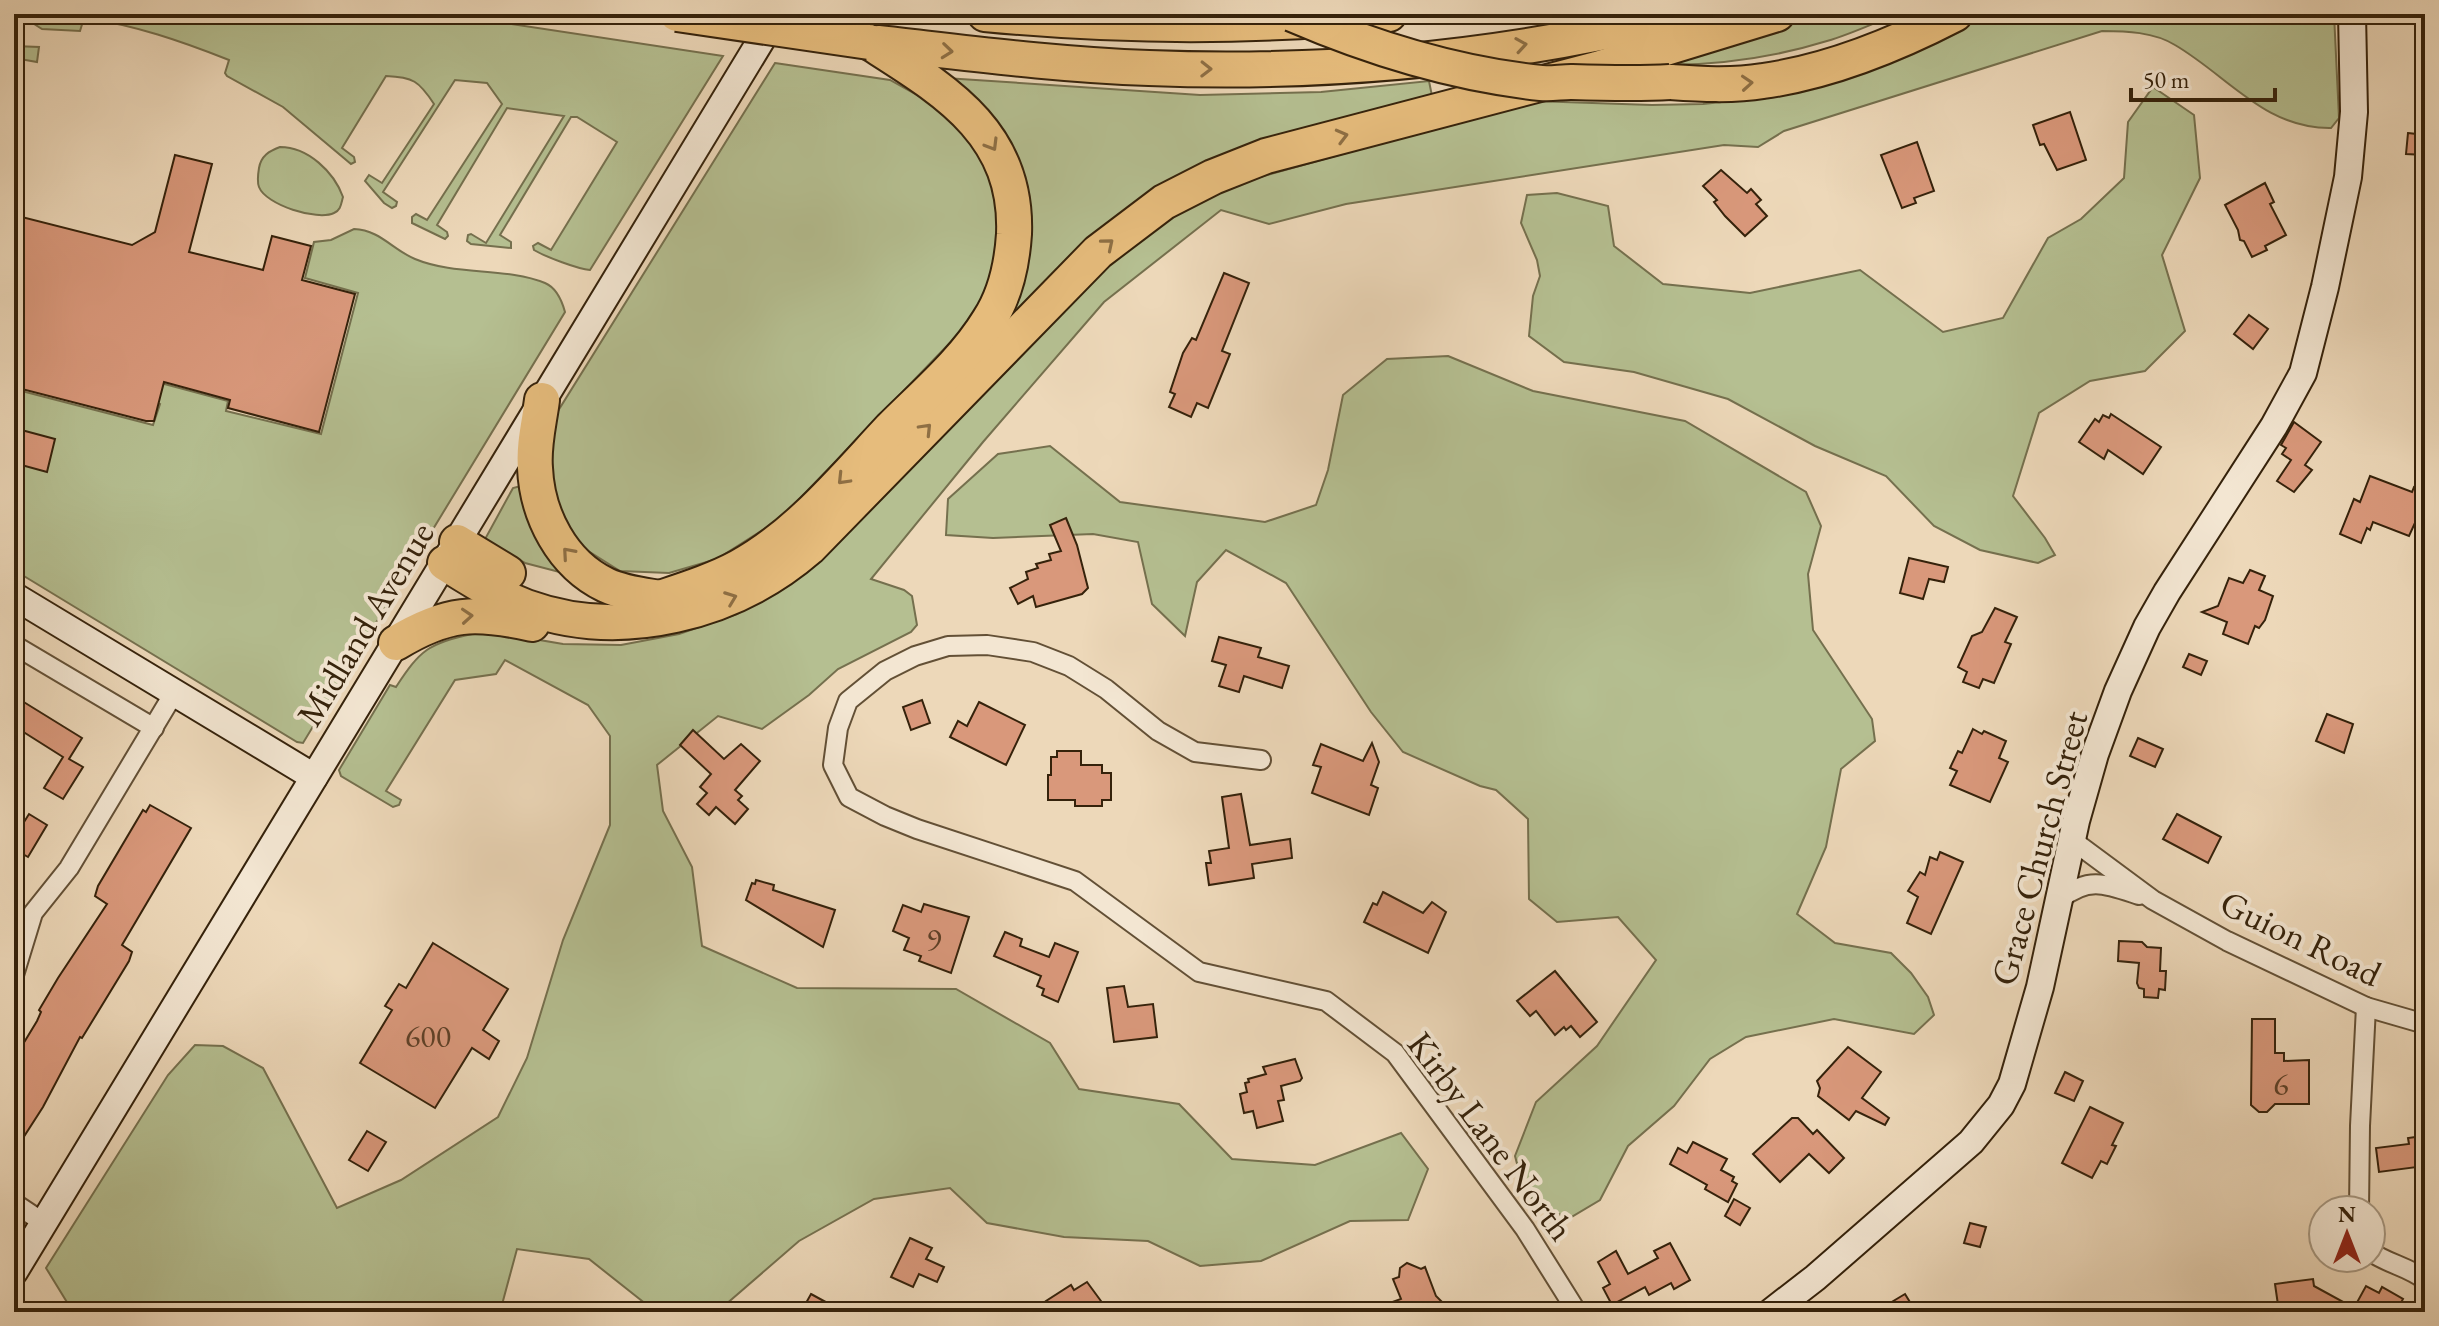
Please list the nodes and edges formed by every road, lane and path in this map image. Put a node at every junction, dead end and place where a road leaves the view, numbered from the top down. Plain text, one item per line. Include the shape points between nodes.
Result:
1 (677, 14) edge
2 (777, 14) edge
3 (985, 14) edge
4 (1292, 14) edge
5 (1389, 14) edge
6 (1685, 14) edge
7 (1777, 14) edge
8 (1955, 14) edge
9 (2352, 14) edge
10 (869, 42) junction
11 (542, 400) junction
12 (451, 552) junction
13 (14, 596) edge
14 (660, 608) junction
15 (396, 643) junction
16 (14, 645) edge
17 (174, 693) junction
18 (154, 728) junction
19 (1261, 760) dead end
20 (314, 777) junction
21 (2072, 840) junction
22 (2060, 899) junction
23 (2153, 900) junction
24 (14, 909) edge
25 (33, 913) junction
26 (14, 975) edge
27 (2366, 1007) junction
28 (2425, 1024) edge
29 (2359, 1194) edge
30 (14, 1203) edge
31 (44, 1223) junction
32 (2387, 1262) edge
33 (14, 1272) edge
34 (2425, 1280) edge
35 (1577, 1312) edge
36 (1771, 1312) edge

1 - 10 highway, bridge
2 - 11 street, Midland Avenue
3 - 5 highway via 1205,25
4 -> 8 highway, bridge via 1417,59 1542,83 1604,85 1732,84 1781,78 1877,48
10 -> 6 highway via 1077,64 1291,69 1443,57
14 -> 7 highway via 688,612 742,594 789,565 1098,252 1189,188 1266,156 1597,69
9 - 21 street, Grace Church Street via 2350,162 2303,373 2147,627 2099,743
10 -> 14 highway via 957,102 1000,158 1014,228 1002,296 960,357 785,535 740,567
11 - 12 street, Midland Avenue
14 -> 11 highway via 606,585 571,559 556,540 544,517 535,468
12 - 14 highway via 499,595 550,614 601,621
12 - 15 street, Midland Avenue
13 - 17 street
15 -> 14 highway via 455,617 490,615 598,631
15 - 20 street, Midland Avenue
16 - 18 street
17 - 18 street
17 - 20 street
18 - 25 street via 69,868
19 - 35 street, Kirby Lane North via 1195,752 1069,666 1033,652 987,645 948,646 885,671 848,701 833,765 849,797 917,829 1075,881 1199,972 1326,1001 1395,1053 1525,1229
20 - 31 street, Midland Avenue
21 - 22 street, Grace Church Street
21 - 23 street, Guion Road
22 - 23 street, Guion Road via 2074,888 2107,884
22 - 36 street, Grace Church Street via 2020,1062 1995,1114 1951,1160
23 - 27 street, Guion Road
24 - 25 street
25 - 26 street
27 - 28 street, Guion Road
27 - 29 street
30 - 31 street
31 - 33 street, Midland Avenue
32 - 34 street

